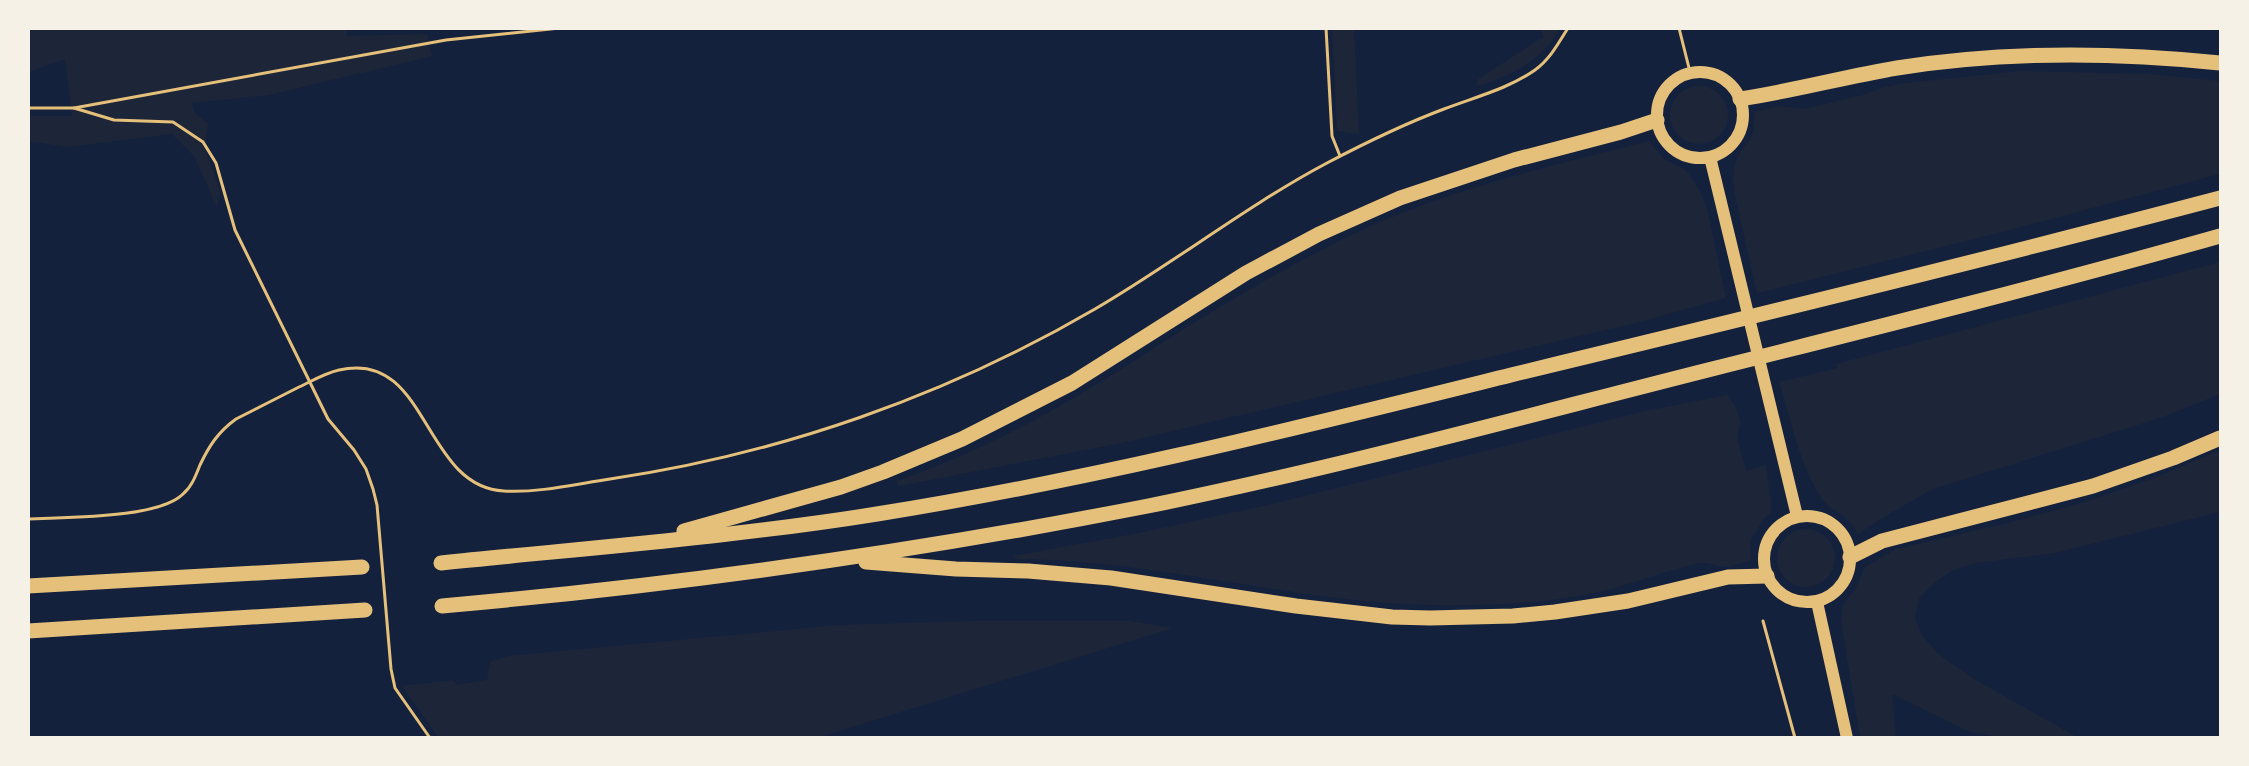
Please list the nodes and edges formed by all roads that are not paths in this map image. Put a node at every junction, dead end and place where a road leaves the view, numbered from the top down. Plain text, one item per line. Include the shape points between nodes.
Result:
1 (2220, 63) edge
2 (1740, 99) junction
3 (1657, 120) junction
4 (1710, 157) junction
5 (2220, 198) edge
6 (2220, 236) edge
7 (2220, 438) edge
8 (1797, 516) junction
9 (640, 543) junction
10 (1851, 557) junction
11 (845, 560) junction
12 (441, 563) dead end
13 (362, 567) dead end
14 (1767, 576) junction
15 (28, 586) edge
16 (1817, 602) junction
17 (442, 606) dead end
18 (365, 610) dead end
19 (28, 631) edge
20 (1847, 738) edge

1 - 2 highway via 2130,56 1991,58 1896,68
2 - 3 main road via 1729,84 1714,74 1690,72 1673,81 1661,95
2 - 4 main road via 1740,131 1727,148
3 - 4 main road via 1660,133 1678,152 1690,157
3 - 9 highway via 1470,173 1355,218 1246,273 1041,400 919,457 841,487
4 - 8 main road
5 - 9 highway via 1699,330 1076,478 812,524
6 - 11 highway via 1804,346 1248,484
7 - 10 highway via 2093,486 1882,541
8 - 10 main road via 1816,517 1833,524 1842,533
8 - 14 main road via 1785,521 1768,539 1764,551
9 - 12 highway
10 - 16 main road via 1844,582 1836,592
11 - 14 highway via 1111,578 1296,606 1430,618 1555,612 1628,601 1728,577
11 - 17 highway
13 - 15 highway
14 - 16 main road via 1781,594 1792,600
16 - 20 main road
18 - 19 highway

